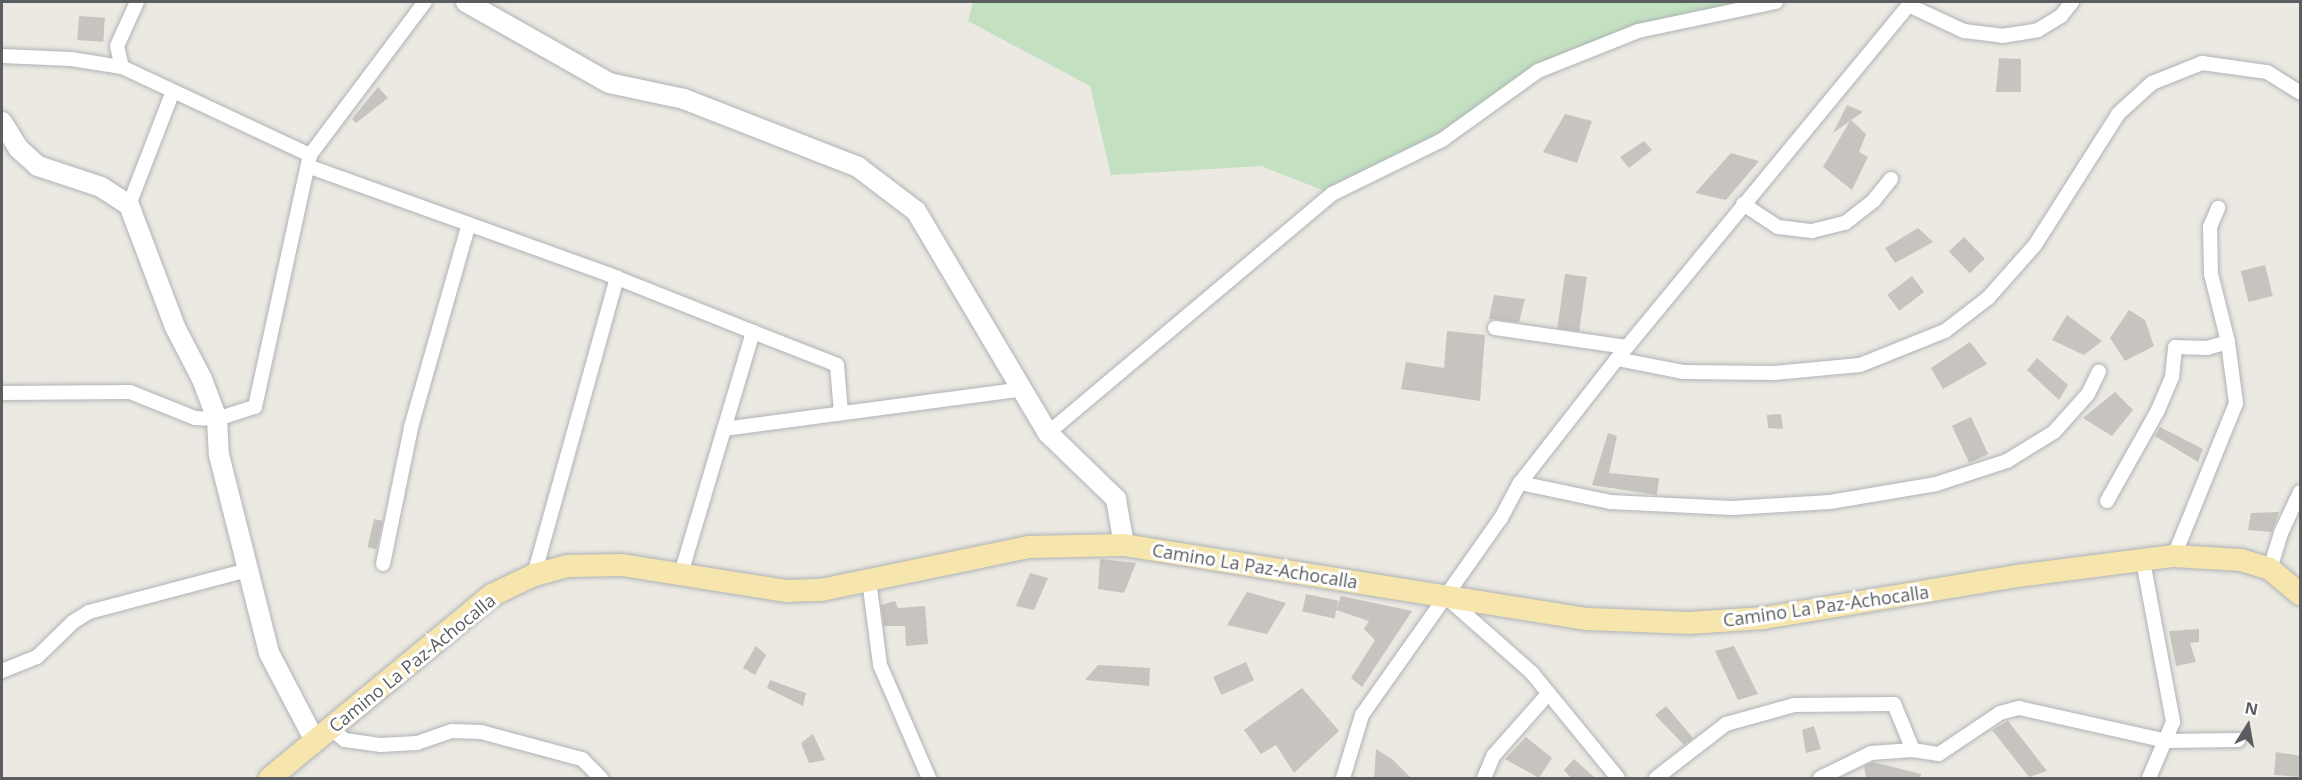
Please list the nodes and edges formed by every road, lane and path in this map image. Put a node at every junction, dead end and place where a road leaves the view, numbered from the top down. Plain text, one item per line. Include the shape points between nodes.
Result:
1 (137, 2) edge
2 (426, 2) edge
3 (466, 2) edge
4 (1776, 2) edge
5 (2072, 2) edge
6 (1909, 3) edge
7 (2, 56) edge
8 (122, 67) junction
9 (173, 91) junction
10 (2301, 93) edge
11 (2, 122) edge
12 (310, 155) junction
13 (1891, 179) dead end
14 (1743, 204) junction
15 (129, 205) junction
16 (2218, 208) dead end
17 (470, 224) junction
18 (617, 277) junction
19 (1495, 328) dead end
20 (753, 332) junction
21 (2228, 342) junction
22 (1627, 347) junction
23 (1617, 359) junction
24 (2099, 371) dead end
25 (1022, 389) junction
26 (2, 393) edge
27 (841, 413) junction
28 (217, 419) junction
29 (724, 429) junction
30 (1048, 433) junction
31 (1520, 483) junction
32 (2301, 492) edge
33 (2107, 501) dead end
34 (1124, 545) junction
35 (2175, 556) junction
36 (2143, 561) junction
37 (383, 564) dead end
38 (2270, 569) junction
39 (248, 570) junction
40 (681, 574) junction
41 (534, 575) junction
42 (869, 580) junction
43 (2301, 594) edge
44 (1445, 597) junction
45 (2, 671) edge
46 (1548, 694) junction
47 (323, 735) junction
48 (2238, 740) dead end
49 (2167, 741) junction
50 (1913, 750) junction
51 (270, 778) edge
52 (601, 778) edge
53 (928, 778) edge
54 (1342, 778) edge
55 (1484, 778) edge
56 (1618, 778) edge
57 (1656, 778) edge
58 (1820, 778) edge
59 (2149, 778) edge

1 - 8 street via 117,46
2 - 12 street
3 - 25 main road via 609,83 684,99 858,167 916,211
4 - 30 street via 1638,31 1538,71 1442,140 1332,194
5 - 6 street via 2061,16 2038,30 2002,36 1964,31
6 - 14 street
7 - 8 street via 70,59
8 - 9 street
9 - 12 street
9 - 15 street
10 - 23 street via 2267,72 2202,63 2152,83 2118,114 2036,245 1988,298 1945,331 1860,365 1774,373 1683,372
11 - 15 main road via 18,148 38,166 101,187
12 - 17 street via 308,165 313,168
12 - 28 street via 255,407
13 - 14 street via 1874,200 1845,222 1812,231 1778,227
14 - 22 street
15 - 28 main road via 175,327
16 - 21 street via 2210,227 2211,274
17 - 18 street
17 - 37 street via 411,427
18 - 20 street
18 - 41 street
19 - 22 street
20 - 27 street via 837,365
20 - 29 street
21 - 33 street via 2207,348 2175,347 2172,377 2158,410
21 - 35 street via 2236,403
22 - 23 street
23 - 31 street
24 - 31 street via 2088,394 2054,432 2007,461 1936,484 1830,502 1732,508 1610,502
25 - 27 street
25 - 30 main road
26 - 28 street via 130,392 195,418
27 - 29 street
28 - 39 main road via 219,455
29 - 40 street
30 - 34 main road via 1116,499
31 - 44 street via 1501,518
32 - 38 street via 2281,533
34 - 42 main road, Camino La Paz-Achocalla via 1029,547
34 - 44 main road, Camino La Paz-Achocalla
35 - 36 main road, Camino La Paz-Achocalla
35 - 38 main road, Camino La Paz-Achocalla via 2241,560
36 - 44 main road, Camino La Paz-Achocalla via 2017,576 1764,618 1689,623 1587,619
36 - 49 street via 2173,722
38 - 43 main road, Camino La Paz-Achocalla
39 - 45 street via 89,612 37,657
39 - 47 main road via 269,653
40 - 41 main road, Camino La Paz-Achocalla via 622,564 568,566
40 - 42 main road, Camino La Paz-Achocalla via 787,591 821,590
41 - 47 main road, Camino La Paz-Achocalla via 492,596
42 - 53 street via 880,665
44 - 46 street via 1532,673
44 - 54 street via 1362,715
46 - 55 street via 1494,754
46 - 56 street
47 - 51 main road, Camino La Paz-Achocalla
47 - 52 street via 380,745 417,743 452,731 481,732 582,759
48 - 49 street
49 - 50 street via 2019,708 2000,713 1939,754
49 - 59 street
50 - 57 street via 1894,704 1794,705 1726,724
50 - 58 street via 1871,753

